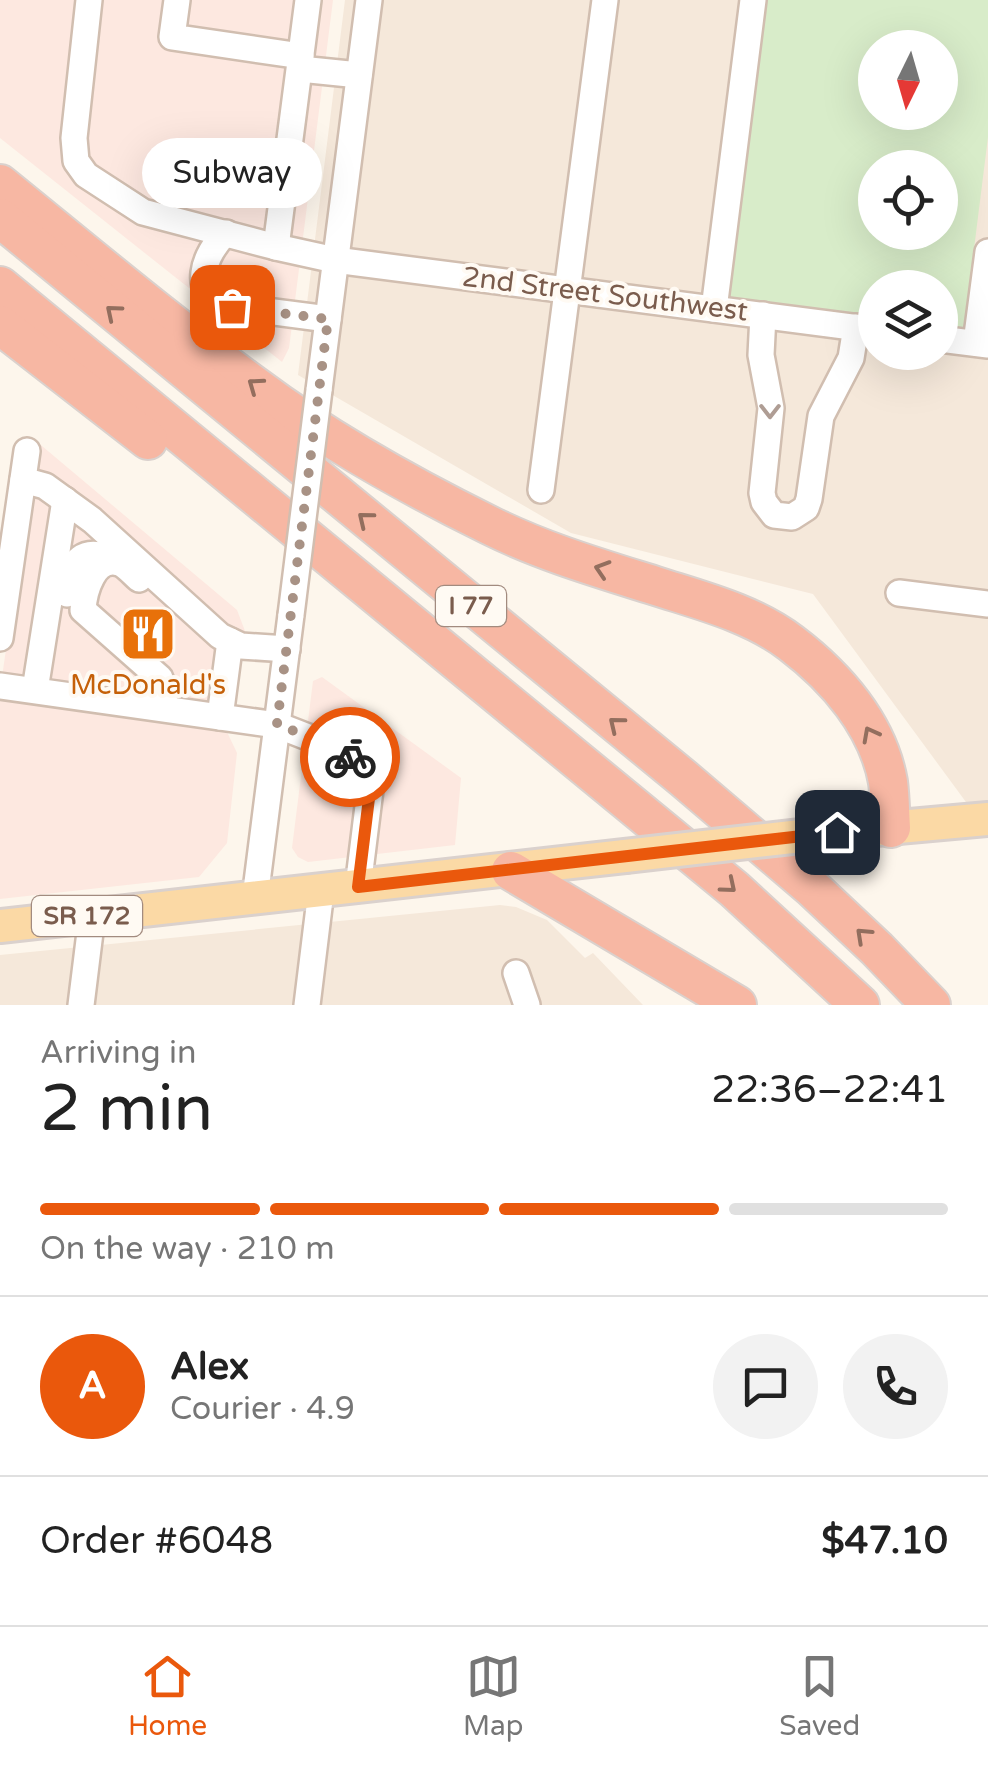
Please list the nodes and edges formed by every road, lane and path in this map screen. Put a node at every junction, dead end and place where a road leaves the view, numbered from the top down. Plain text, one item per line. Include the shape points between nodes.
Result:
1 (89, 0) edge
2 (177, 0) edge
3 (308, 0) edge
4 (369, 0) edge
5 (605, 0) edge
6 (753, 0) edge
7 (300, 62) junction
8 (359, 75) junction
9 (0, 184) edge
10 (0, 218) edge
11 (226, 233) junction
12 (276, 247) junction
13 (988, 252) edge
14 (335, 260) junction
15 (0, 286) edge
16 (568, 290) junction
17 (714, 309) junction
18 (762, 315) junction
19 (328, 319) junction
20 (0, 325) edge
21 (858, 327) edge
22 (858, 344) edge
23 (982, 344) edge
24 (27, 451) dead end
25 (23, 480) junction
26 (541, 490) dead end
27 (65, 500) junction
28 (899, 593) dead end
29 (988, 604) edge
30 (0, 638) edge
31 (225, 639) junction
32 (287, 649) junction
33 (465, 667) junction
34 (0, 686) edge
35 (34, 690) junction
36 (164, 703) dead end
37 (220, 717) junction
38 (277, 724) junction
39 (988, 819) edge
40 (891, 828) junction
41 (510, 870) junction
42 (358, 887) junction
43 (321, 891) junction
44 (255, 898) junction
45 (92, 916) junction
46 (0, 926) edge
47 (516, 972) dead end
48 (81, 1005) edge
49 (307, 1005) edge
50 (527, 1005) edge
51 (737, 1005) edge
52 (860, 1005) edge
53 (932, 1005) edge

1 - 11 street, 2nd Street Southwest via 74,138 86,175 143,212
2 - 7 street via 172,37
3 - 7 street
4 - 8 street
5 - 16 street
6 - 17 street
7 - 8 street
7 - 12 street
8 - 14 street
40 -> 9 highway via 888,781 864,722 841,688 787,640 722,608 493,527 361,456 257,388
53 -> 10 highway, I 77 via 811,887 683,778
11 - 12 street, 2nd Street Southwest
11 - 19 street via 204,269 214,301
12 - 14 street, 2nd Street Southwest
13 - 23 street
14 - 16 street, 2nd Street Southwest
14 - 19 street
15 - 33 highway, I 77
16 - 17 street, 2nd Street Southwest
16 - 26 street
17 - 18 street, 2nd Street Southwest
18 - 21 street, 2nd Street Southwest
18 -> 22 street via 771,415 762,493 768,509 783,518 806,508 821,416
19 - 32 street, bridge
20 - 33 highway via 268,533
24 - 25 street
25 - 27 street
25 - 30 street
27 - 31 street
27 - 35 street
28 - 29 street
31 - 32 street
31 - 36 street via 189,622 120,563 96,569 83,610 160,678
31 - 37 street
32 - 38 street
33 -> 52 highway, I 77 via 734,889
34 - 35 street
35 - 37 street
37 - 38 street
38 - 42 street via 363,764 371,782
38 - 44 street
39 - 40 main road, SR 172
40 - 41 main road, SR 172, bridge
41 - 42 main road, SR 172
41 - 51 highway
42 - 43 main road, SR 172
43 - 44 main road, SR 172
43 - 49 street
44 - 45 main road, SR 172
45 - 46 main road, SR 172
45 - 48 street
47 - 50 street

